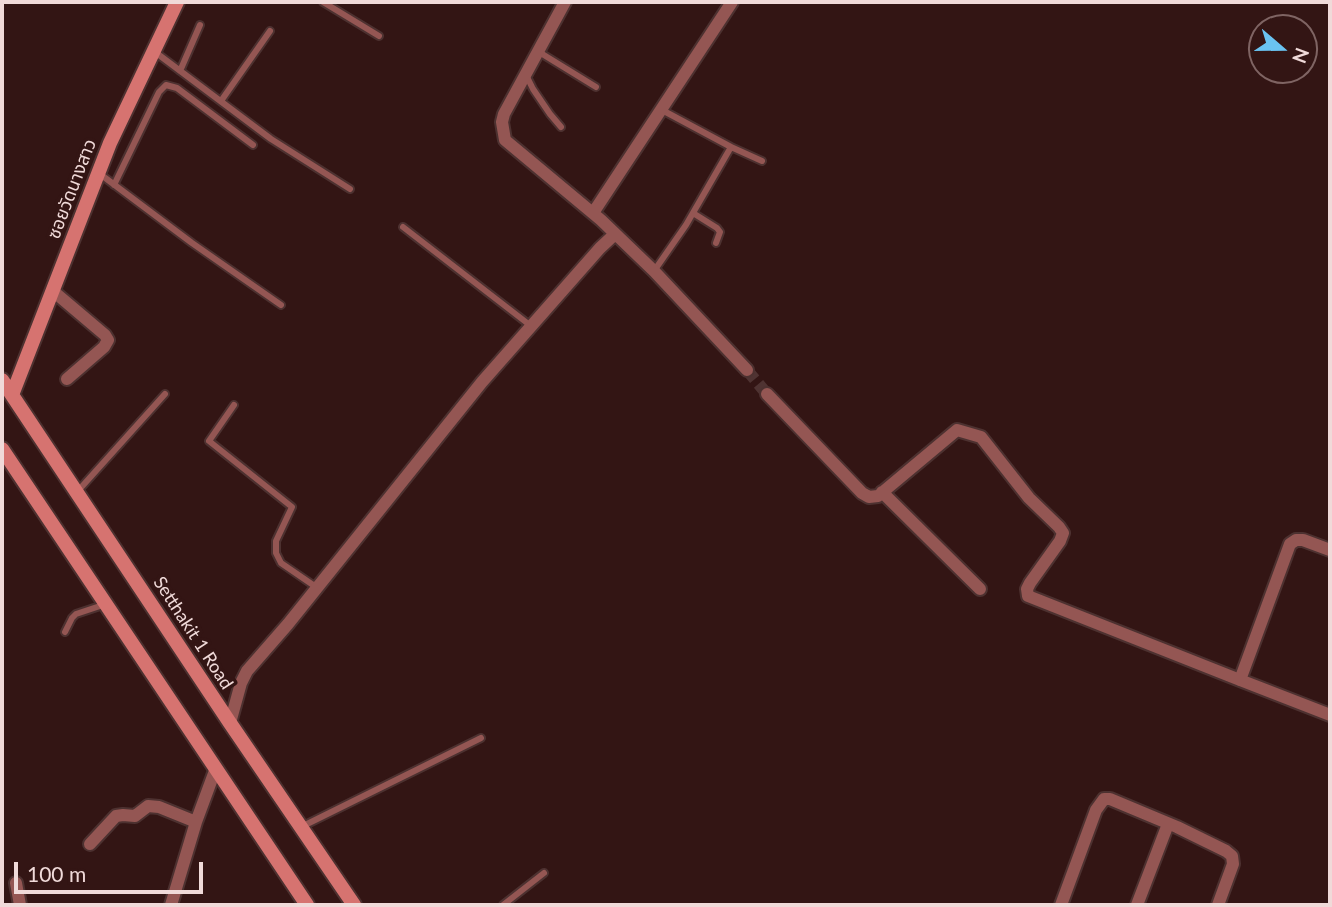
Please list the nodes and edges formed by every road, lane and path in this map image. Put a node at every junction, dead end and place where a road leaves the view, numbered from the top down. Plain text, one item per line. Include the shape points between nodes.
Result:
1 (177, 2) edge
2 (323, 2) edge
3 (565, 2) edge
4 (733, 2) edge
5 (200, 24) dead end
6 (270, 31) dead end
7 (379, 36) dead end
8 (153, 51) junction
9 (539, 52) junction
10 (180, 71) junction
11 (526, 73) junction
12 (596, 87) dead end
13 (221, 102) junction
14 (661, 110) junction
15 (561, 127) dead end
16 (253, 145) dead end
17 (731, 147) junction
18 (762, 160) dead end
19 (98, 173) junction
20 (114, 185) junction
21 (350, 189) dead end
22 (593, 213) junction
23 (693, 213) junction
24 (403, 227) dead end
25 (615, 234) junction
26 (716, 243) dead end
27 (654, 271) junction
28 (53, 291) junction
29 (281, 305) dead end
30 (531, 326) junction
31 (747, 370) tunnel mouth
32 (68, 379) dead end
33 (2, 380) edge
34 (164, 394) dead end
35 (767, 394) tunnel mouth
36 (12, 395) junction
37 (234, 405) dead end
38 (2, 449) edge
39 (77, 492) junction
40 (882, 492) junction
41 (1330, 550) edge
42 (316, 587) junction
43 (979, 589) dead end
44 (106, 604) junction
45 (65, 632) dead end
46 (1240, 681) junction
47 (1330, 715) edge
48 (230, 723) junction
49 (481, 738) dead end
50 (216, 768) junction
51 (196, 822) junction
52 (1168, 824) junction
53 (302, 827) junction
54 (90, 844) dead end
55 (544, 873) dead end
56 (16, 883) dead end
57 (20, 905) edge
58 (170, 905) edge
59 (307, 905) edge
60 (354, 905) edge
61 (503, 905) edge
62 (1060, 905) edge
63 (1137, 905) edge
64 (1218, 905) edge

1 - 8 main road, ซอยวัดนางสาว
2 - 7 lane
3 - 9 street
4 - 14 street
5 - 10 lane
6 - 13 lane
8 - 10 lane
8 - 19 main road, ซอยวัดนางสาว
9 - 11 street
9 - 12 lane
10 - 13 lane
11 - 15 lane
11 - 22 street via 504,114 505,140
13 - 21 lane
14 - 17 lane
14 - 22 street
16 - 20 lane via 177,88 166,85
17 - 18 lane
17 - 23 lane
19 - 20 lane
19 - 28 main road, ซอยวัดนางสาว
20 - 29 lane
22 - 25 street
23 - 26 lane via 718,228
23 - 27 lane
24 - 30 lane
25 - 27 street
25 - 30 street
27 - 31 street
28 - 32 street via 108,340
28 - 36 main road, ซอยวัดนางสาว
30 - 42 street
33 - 36 main road, Setthakit 1 Road
34 - 39 lane
35 - 40 street via 862,493 869,497
36 - 39 main road, Setthakit 1 Road
37 - 42 lane via 209,441 292,507 276,541 276,553 281,563
38 - 44 main road
39 - 48 main road, Setthakit 1 Road
40 - 43 street
40 - 46 street via 957,430 981,437 1063,533 1030,583 1028,596
41 - 46 street via 1303,540 1290,544
42 - 48 street via 243,677
44 - 45 lane via 76,614
44 - 50 main road
46 - 47 street
48 - 53 main road, Setthakit 1 Road
49 - 53 lane
50 - 51 street
50 - 59 main road
51 - 54 street via 148,806 135,816 116,816
51 - 58 street
52 - 62 street via 1104,799
52 - 63 street
52 - 64 street via 1232,856
53 - 60 main road, Setthakit 1 Road
55 - 61 lane
56 - 57 street

